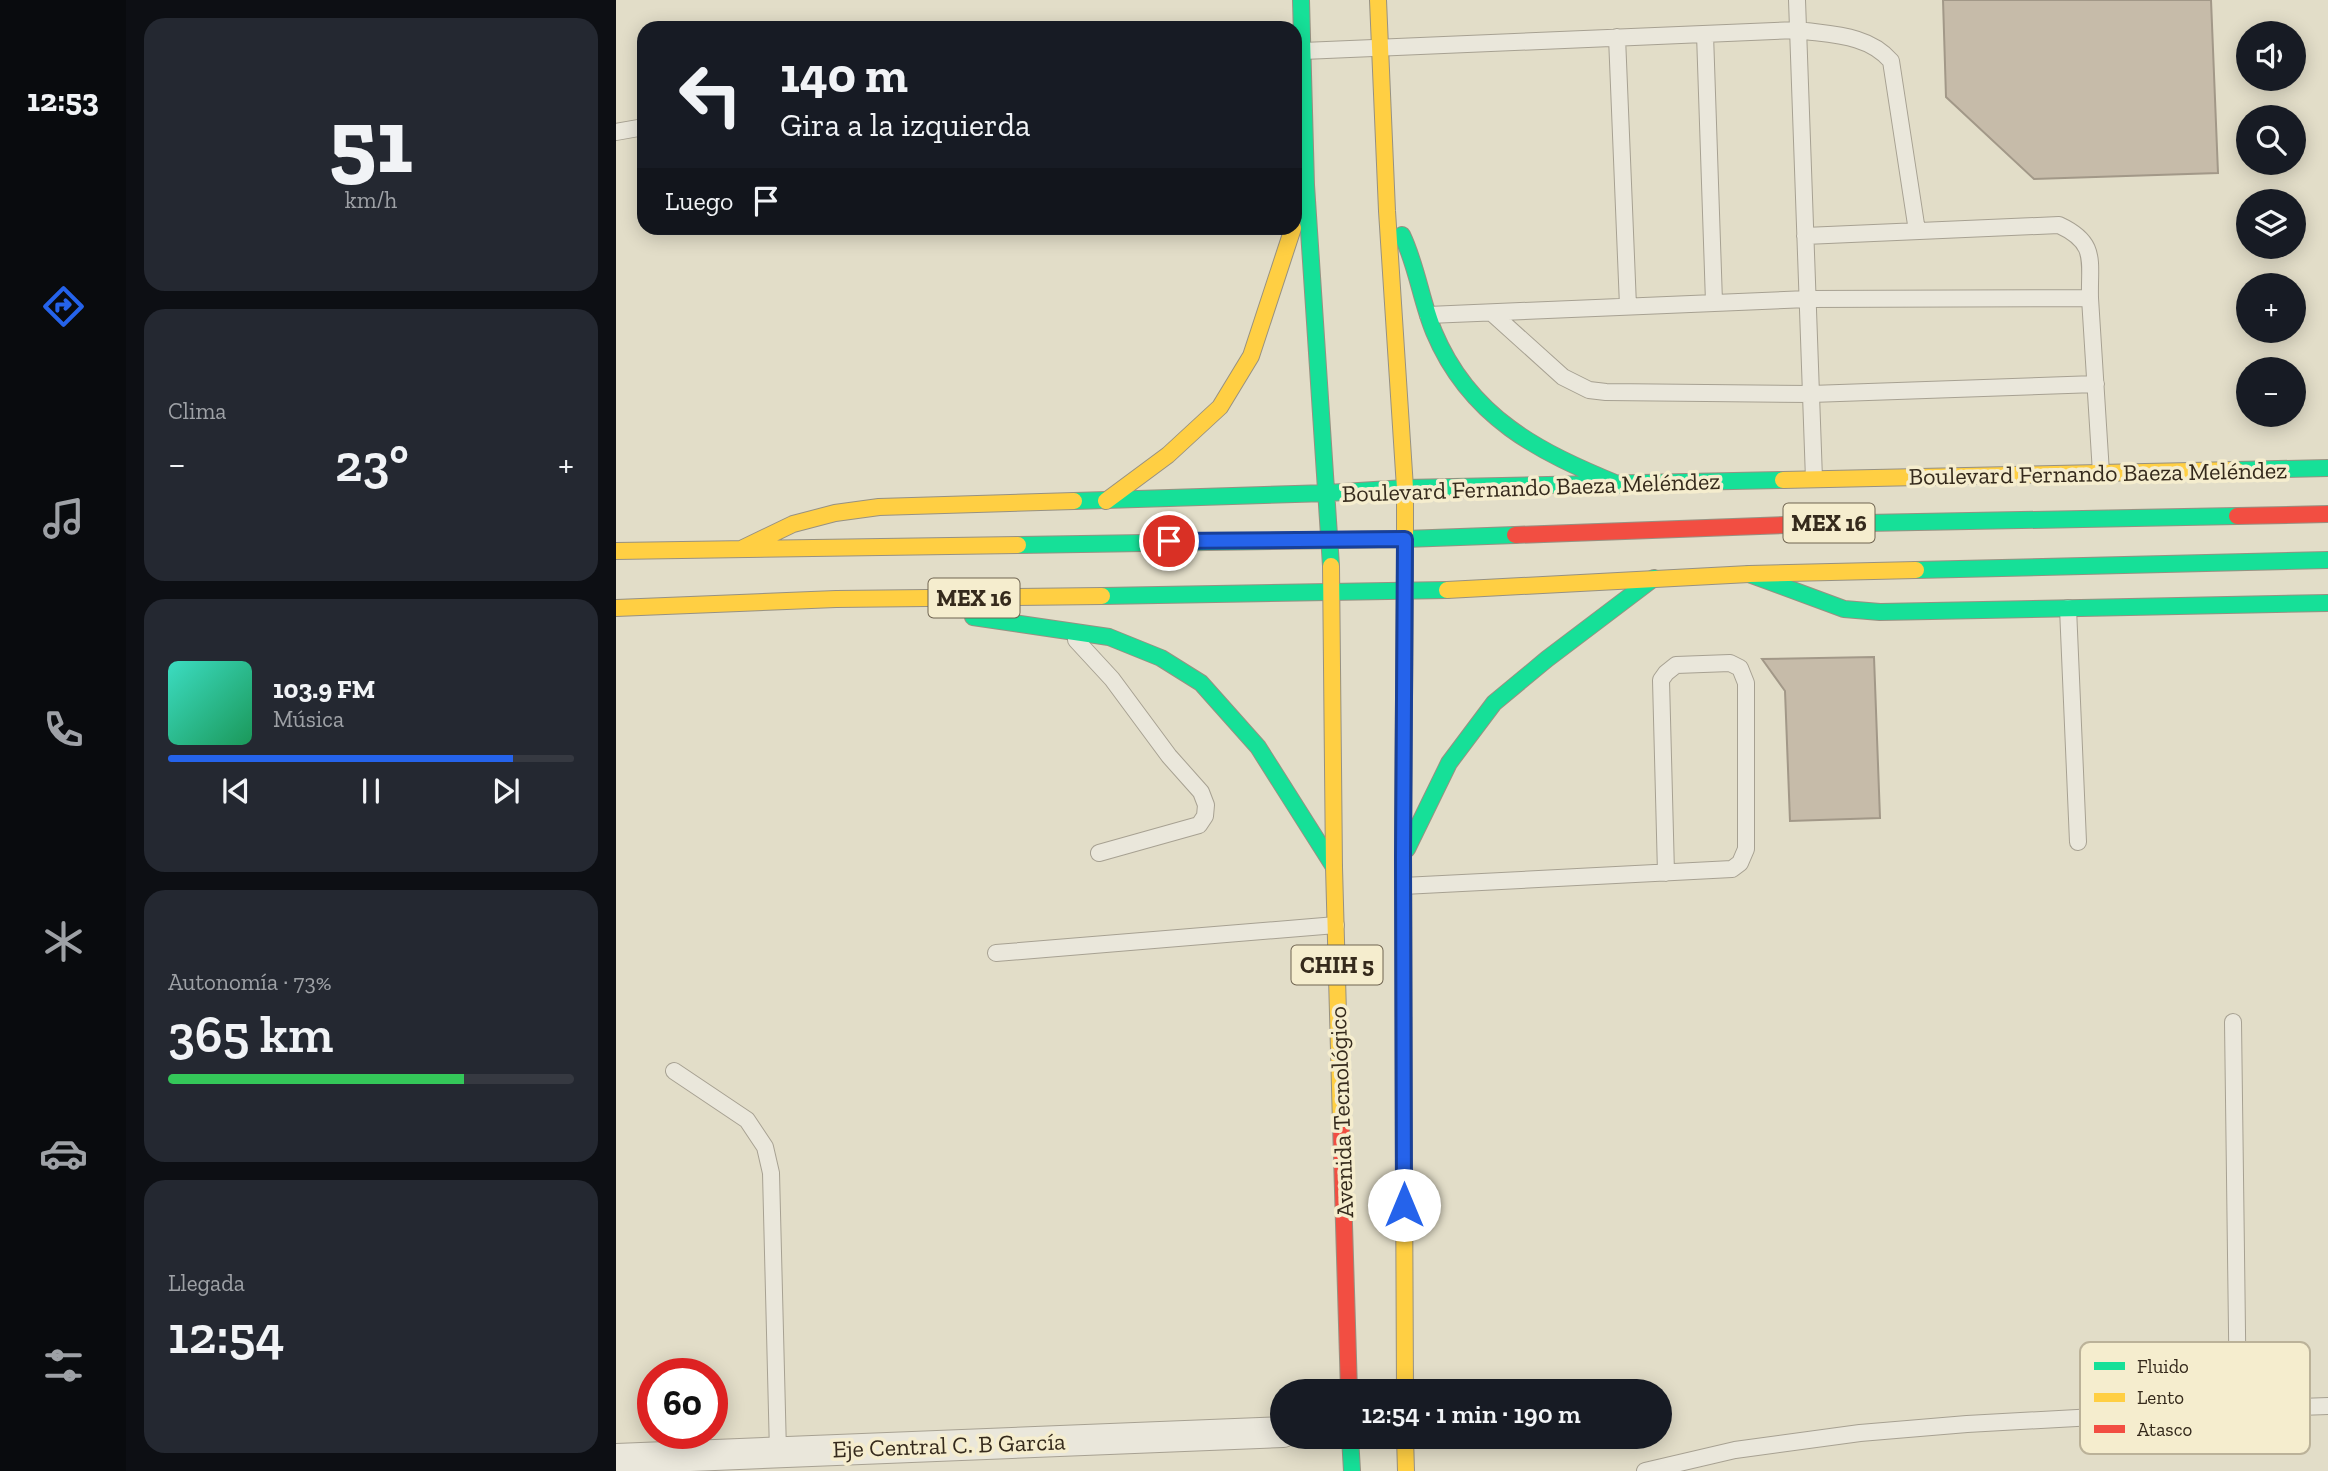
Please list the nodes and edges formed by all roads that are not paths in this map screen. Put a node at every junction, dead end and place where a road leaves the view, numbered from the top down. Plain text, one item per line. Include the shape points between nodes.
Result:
1 (1301, 0) edge
2 (1378, 0) edge
3 (1797, 0) edge
4 (1302, 21) edge
5 (1302, 26) edge
6 (1798, 30) junction
7 (1705, 34) junction
8 (1617, 37) junction
9 (1380, 47) junction
10 (1303, 51) junction
11 (1302, 62) edge
12 (637, 128) edge
13 (616, 132) edge
14 (1302, 132) edge
15 (1306, 185) junction
16 (1302, 198) edge
17 (1387, 211) junction
18 (1917, 232) junction
19 (1291, 235) edge
20 (1805, 236) junction
21 (2090, 298) junction
22 (1808, 299) junction
23 (1714, 302) junction
24 (1628, 306) junction
25 (1492, 313) junction
26 (1428, 315) junction
27 (2096, 384) junction
28 (1811, 394) junction
29 (2328, 468) edge
30 (2101, 473) junction
31 (1814, 479) junction
32 (1620, 485) junction
33 (1405, 488) junction
34 (1328, 493) junction
35 (1106, 501) junction
36 (2328, 514) edge
37 (1331, 539) junction
38 (1405, 539) junction
39 (741, 549) junction
40 (616, 551) edge
41 (2328, 560) edge
42 (1749, 574) junction
43 (1654, 578) junction
44 (1405, 592) junction
45 (1332, 594) junction
46 (836, 599) junction
47 (2328, 603) edge
48 (2068, 607) junction
49 (616, 608) edge
50 (1067, 630) junction
51 (2078, 842) dead end
52 (1099, 853) dead end
53 (1403, 857) junction
54 (1334, 867) junction
55 (1666, 873) junction
56 (1403, 886) junction
57 (1336, 925) junction
58 (996, 953) dead end
59 (2233, 1022) dead end
60 (674, 1071) dead end
61 (2237, 1342) edge
62 (1349, 1379) edge
63 (1405, 1379) edge
64 (2328, 1406) edge
65 (2310, 1407) edge
66 (2080, 1418) edge
67 (1270, 1433) edge
68 (1351, 1449) edge
69 (1405, 1449) edge
70 (778, 1452) junction
71 (616, 1459) edge
72 (1352, 1471) edge
73 (1406, 1471) edge
74 (1645, 1471) edge

1 - 4 main road, Avenida Tecnológico
2 - 9 main road
3 - 6 lane
5 - 10 main road, Avenida Tecnológico
6 - 7 lane
6 - 18 lane via 1860,40 1874,45 1891,61
6 - 20 lane
7 - 8 lane
7 - 23 lane
8 - 9 lane
8 - 24 lane
9 - 10 lane
9 - 17 main road
10 - 11 main road, Avenida Tecnológico
12 - 13 lane
14 - 15 main road, Avenida Tecnológico
15 - 16 main road
15 - 34 main road, Avenida Tecnológico
17 - 26 main road via 1410,252
17 - 33 main road
18 - 20 lane
18 - 21 lane via 2059,225 2089,248
19 - 35 main road via 1251,356 1220,407 1168,455
20 - 22 lane
21 - 22 lane
21 - 27 lane
22 - 23 lane
22 - 28 lane
23 - 24 lane
24 - 25 lane
25 - 26 lane
25 - 28 lane via 1563,377 1589,390
26 - 32 main road via 1458,377 1492,417 1536,448
27 - 28 lane
27 - 30 lane
28 - 31 lane
29 - 30 main road, Boulevard Fernando Baeza Meléndez
30 - 31 main road, Boulevard Fernando Baeza Meléndez
31 - 32 main road, Boulevard Fernando Baeza Meléndez
32 - 33 main road, Boulevard Fernando Baeza Meléndez
33 - 34 main road, Boulevard Fernando Baeza Meléndez
33 - 38 main road
34 - 35 main road, Boulevard Fernando Baeza Meléndez
34 - 37 main road, Avenida Tecnológico
35 - 39 main road, Boulevard Fernando Baeza Meléndez via 879,507 793,524
36 - 38 main road, Boulevard Fernando Baeza Meléndez / MEX 16 via 1800,524
37 - 38 main road, Boulevard Fernando Baeza Meléndez / MEX 16
37 - 39 main road, Boulevard Fernando Baeza Meléndez / MEX 16
37 - 45 main road, Avenida Tecnológico / CHIH 5
38 - 44 main road, CHIH 5
39 - 40 main road, Boulevard Fernando Baeza Meléndez / MEX 16
41 - 42 main road, MEX 16
42 - 43 main road, MEX 16
42 - 48 main road via 1844,609
43 - 44 main road, MEX 16
43 - 53 main road via 1494,703 1449,764
44 - 45 main road, MEX 16
44 - 53 main road, CHIH 5
45 - 46 main road, MEX 16
45 - 54 main road, Avenida Tecnológico / CHIH 5
46 - 49 main road, MEX 16
46 - 50 main road
47 - 48 main road
48 - 51 lane
50 - 52 lane via 1112,679 1201,792 1206,805 1199,825
50 - 54 main road via 1109,637 1161,658 1201,683 1258,747
53 - 56 main road, CHIH 5
54 - 57 main road, Avenida Tecnológico / CHIH 5
55 - 55 lane via 1732,869 1744,857 1746,683 1740,668 1730,663 1676,666 1661,680
55 - 56 lane
56 - 63 main road, CHIH 5
57 - 58 lane
57 - 62 main road, Avenida Tecnológico / CHIH 5
59 - 61 lane
60 - 70 lane via 747,1120 765,1147 771,1172
64 - 65 lane
66 - 74 lane via 1860,1433 1735,1450
67 - 70 street, Eje Central C. B García
68 - 72 main road
69 - 73 main road
70 - 71 street, Eje Central C. B García

